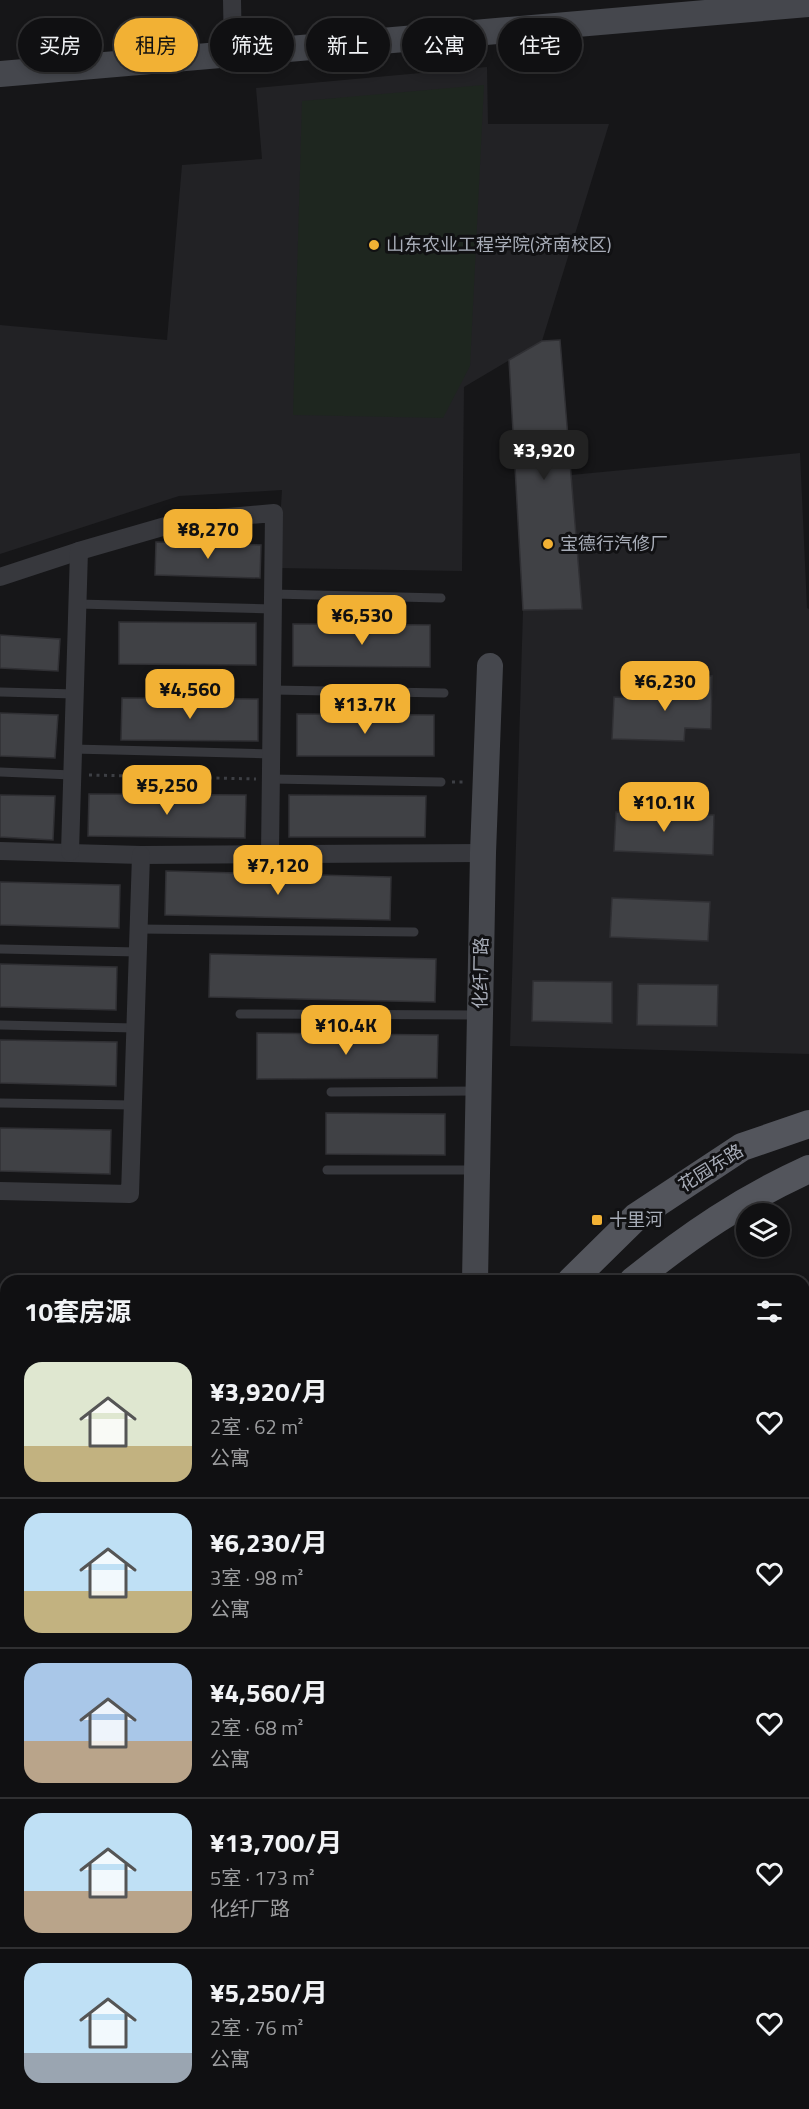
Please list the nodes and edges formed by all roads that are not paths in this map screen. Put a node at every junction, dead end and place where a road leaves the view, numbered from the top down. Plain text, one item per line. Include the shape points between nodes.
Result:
1 (231, 0) edge
2 (809, 4) edge
3 (232, 18) edge
4 (294, 48) edge
5 (210, 55) edge
6 (0, 74) edge
7 (79, 551) junction
8 (0, 577) edge
9 (441, 598) dead end
10 (273, 602) junction
11 (78, 604) junction
12 (490, 666) dead end
13 (272, 690) junction
14 (0, 692) edge
15 (444, 693) dead end
16 (75, 694) junction
17 (73, 749) junction
18 (271, 754) junction
19 (0, 772) edge
20 (72, 775) junction
21 (271, 779) junction
22 (441, 782) road end
23 (0, 851) edge
24 (70, 852) junction
25 (483, 853) junction
26 (270, 854) junction
27 (141, 855) junction
28 (138, 929) junction
29 (414, 932) dead end
30 (0, 949) edge
31 (138, 952) junction
32 (240, 1014) dead end
33 (480, 1015) junction
34 (0, 1025) edge
35 (135, 1028) junction
36 (479, 1091) junction
37 (331, 1092) dead end
38 (0, 1102) edge
39 (133, 1105) junction
40 (809, 1124) edge
41 (809, 1169) edge
42 (327, 1170) dead end
43 (477, 1170) junction
44 (0, 1191) edge
45 (475, 1275) edge
46 (577, 1275) edge
47 (640, 1275) edge

1 - 3 street
2 - 4 street
5 - 6 street
7 - 8 street
7 - 10 street via 183,521 274,513
7 - 11 street
9 - 10 lane
10 - 11 lane
10 - 13 street
11 - 16 street
12 - 25 street, 化纤厂路
13 - 15 lane
13 - 18 street
14 - 16 lane
16 - 17 street
17 - 18 lane
17 - 20 street
18 - 21 street
19 - 20 lane
20 - 24 street
21 - 22 lane
21 - 26 street
23 - 24 street
24 - 27 street
25 - 26 street
25 - 33 street, 化纤厂路
26 - 27 street
27 - 28 street
28 - 29 lane
28 - 31 street
30 - 31 lane
31 - 35 street
32 - 33 lane
33 - 36 street, 化纤厂路
34 - 35 lane
35 - 39 street
36 - 37 lane
36 - 43 street, 化纤厂路
38 - 39 lane
39 - 44 street via 130,1194
40 - 46 main road, 花园东路 via 732,1153 636,1217
41 - 47 main road via 767,1188 718,1218
42 - 43 lane
43 - 45 street, 化纤厂路

